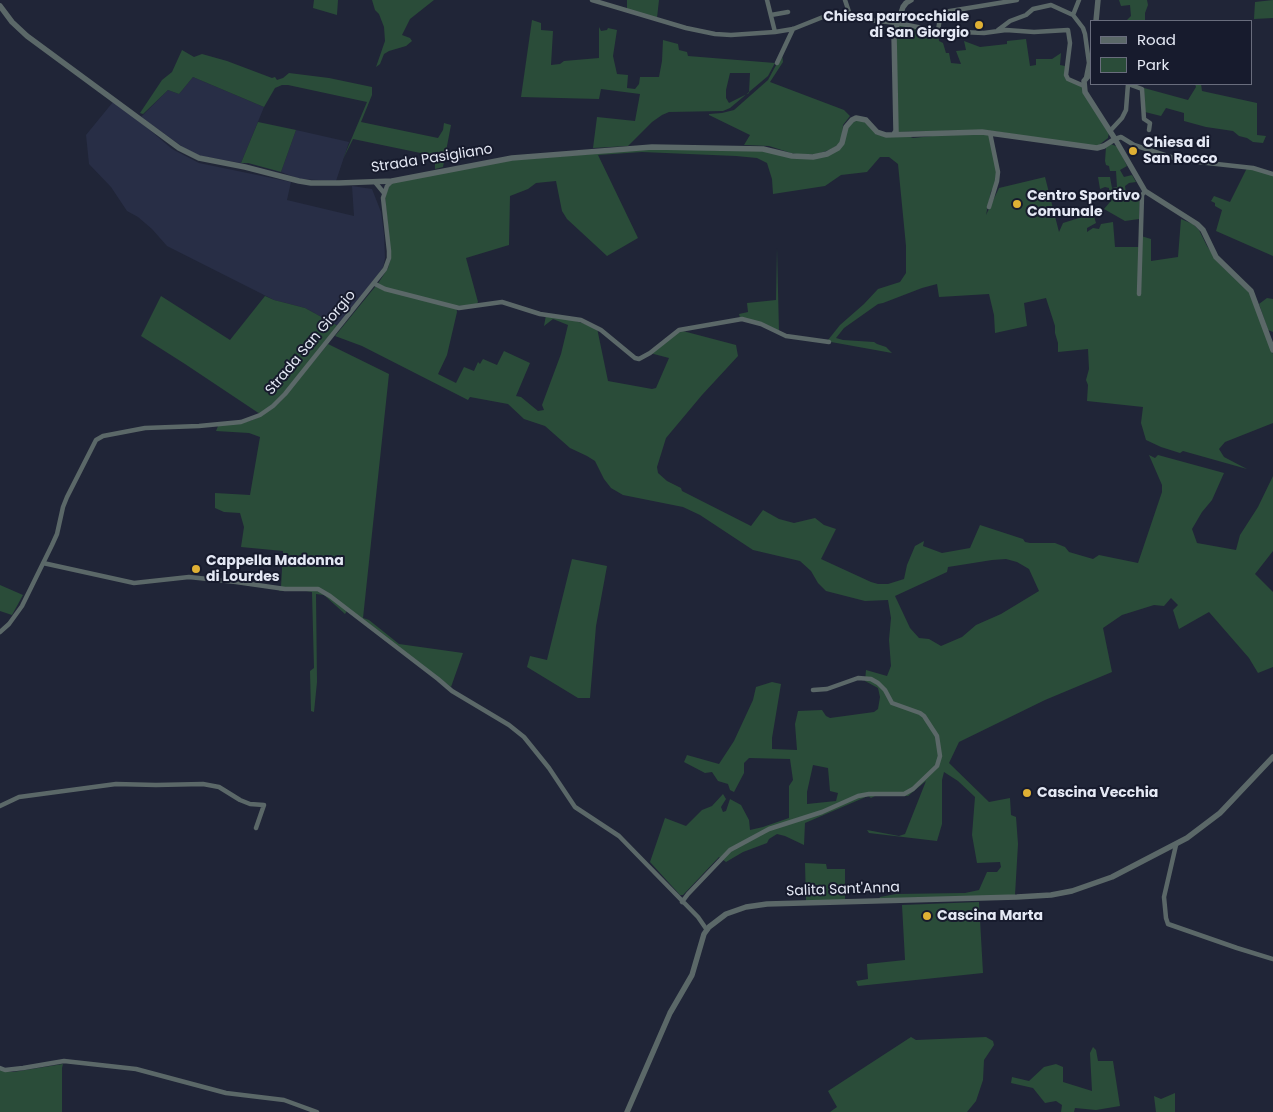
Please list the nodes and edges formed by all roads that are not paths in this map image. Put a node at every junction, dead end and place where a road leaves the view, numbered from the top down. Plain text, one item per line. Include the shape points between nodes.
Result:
1 (592, 0) edge
2 (767, 0) edge
3 (845, 0) edge
4 (911, 0) edge
5 (1017, 0) edge
6 (1079, 0) edge
7 (1098, 0) edge
8 (0, 6) edge
9 (788, 12) dead end
10 (770, 15) junction
11 (1072, 15) junction
12 (851, 18) junction
13 (1096, 20) edge
14 (897, 23) junction
15 (793, 29) junction
16 (998, 30) junction
17 (938, 31) junction
18 (774, 32) junction
19 (777, 63) dead end
20 (1090, 75) edge
21 (1084, 84) junction
22 (1128, 85) edge
23 (1131, 85) edge
24 (1149, 130) dead end
25 (1110, 131) junction
26 (990, 133) junction
27 (894, 134) junction
28 (1115, 139) junction
29 (1273, 174) edge
30 (392, 181) junction
31 (375, 182) junction
32 (1144, 191) junction
33 (384, 193) junction
34 (989, 206) dead end
35 (375, 284) junction
36 (1139, 294) dead end
37 (829, 342) dead end
38 (1273, 350) edge
39 (43, 563) junction
40 (0, 632) edge
41 (813, 690) dead end
42 (1273, 757) edge
43 (270, 804) dead end
44 (0, 806) edge
45 (264, 806) junction
46 (256, 828) dead end
47 (1178, 844) junction
48 (682, 902) junction
49 (708, 930) junction
50 (1273, 959) edge
51 (0, 1068) edge
52 (317, 1112) edge
53 (627, 1112) edge

1 - 18 street via 704,32 732,35
2 - 10 street
3 - 12 street
4 - 14 street via 906,2
5 - 17 street via 944,12
6 - 11 street
7 - 13 street
8 - 31 street, Strada Pasigliano via 27,36 190,154 299,181
9 - 10 street
10 - 18 street
11 - 16 street via 1051,5 1034,9
11 - 21 street via 1085,34 1089,63
12 - 14 street
12 - 15 street via 828,16
14 - 17 street
14 - 27 street via 894,34
15 - 18 street
15 - 19 street
16 - 17 street via 984,33
16 - 21 street via 1068,30 1070,43 1066,75 1068,79
20 - 21 street
21 - 25 street via 1089,100
22 - 25 street via 1126,110
23 - 24 street via 1142,89 1144,119 1150,123
25 - 28 street
26 - 27 street
26 - 28 street via 1086,148 1104,146
26 - 34 street via 998,172
27 - 30 street, Strada Pasigliano via 881,134 866,120 856,118 846,126 838,148 813,157 763,149 627,148 512,158
28 - 29 street via 1120,137 1180,160 1253,168
28 - 32 street
30 - 31 street, Strada Pasigliano
30 - 33 street
31 - 33 street
32 - 36 street
32 - 38 street via 1197,224 1216,257 1252,291
33 - 35 street, Strada San Giorgio via 389,258
35 - 37 street via 459,308 502,302 540,314 581,320 601,330 635,358 650,353 679,330 742,319 786,336
35 - 39 street, Strada San Giorgio via 285,394 260,415 241,422 137,429 96,440 67,497 57,534
39 - 40 street, Strada San Giorgio via 22,606
39 - 48 street via 134,583 179,577 285,589 318,589 452,692 524,737 576,807 619,836
41 - 48 street via 858,678 878,683 892,703 924,716 937,736 940,756 937,766 904,794 858,796 769,829 732,848
42 - 47 street, Salita Sant'Anna via 1220,813
43 - 45 street
44 - 45 street via 19,797 116,784 212,785 250,804
45 - 46 street
47 - 49 street, Salita Sant'Anna via 1103,881 1062,893 999,898 755,905 726,914
47 - 50 street via 1165,891 1168,924
48 - 49 street
49 - 53 street, Salita Sant'Anna via 701,942 692,975 670,1014
51 - 52 street via 17,1069 64,1061 136,1069 226,1093 284,1100

